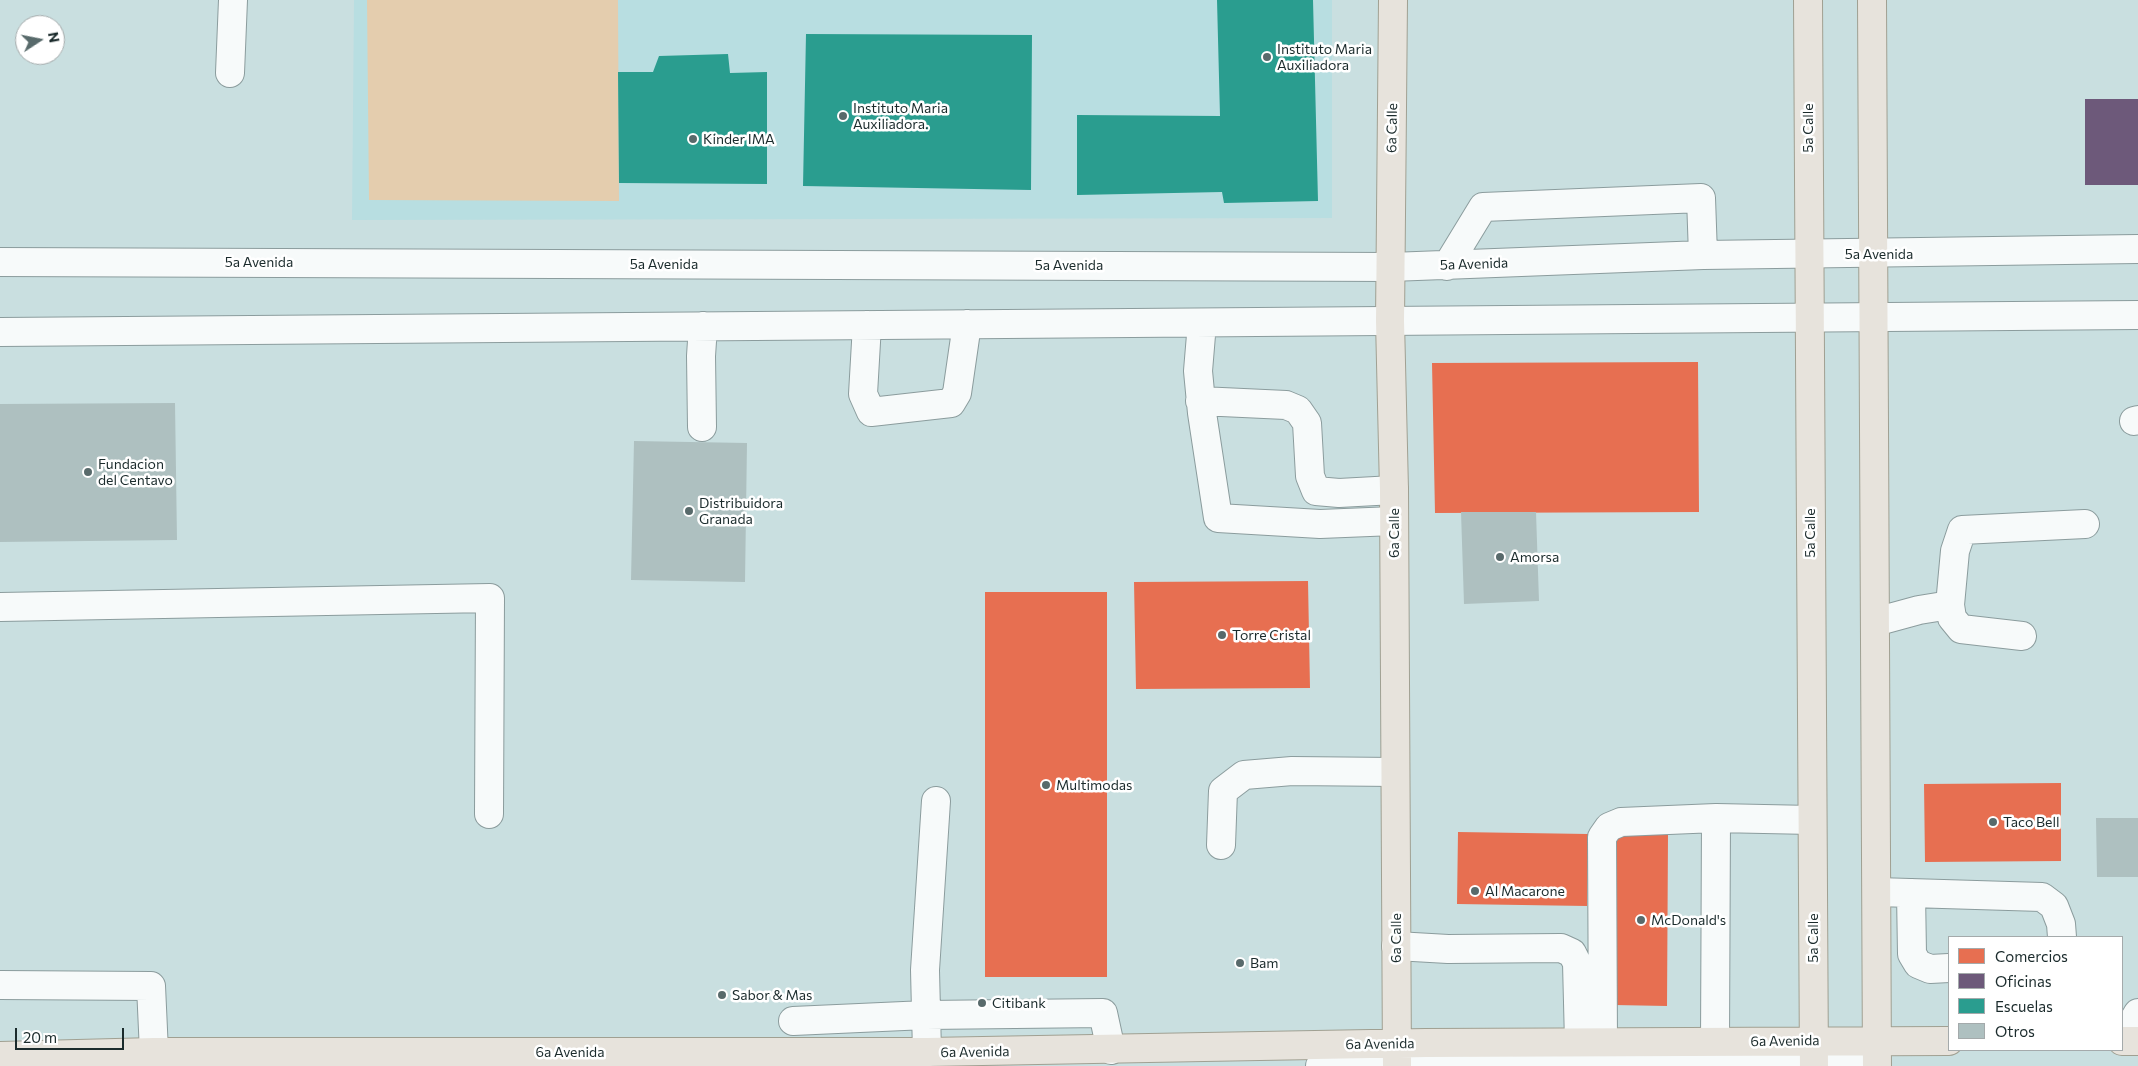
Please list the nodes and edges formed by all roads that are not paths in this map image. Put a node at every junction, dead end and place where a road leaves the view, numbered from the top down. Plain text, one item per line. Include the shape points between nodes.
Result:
1 (233, 0) edge
2 (1393, 0) edge
3 (1808, 0) edge
4 (1872, 0) edge
5 (230, 73) dead end
6 (2138, 249) edge
7 (1810, 254) junction
8 (1873, 254) junction
9 (1704, 255) junction
10 (0, 262) edge
11 (1447, 266) junction
12 (1391, 267) junction
13 (2138, 315) edge
14 (1873, 317) junction
15 (1809, 318) junction
16 (1390, 322) junction
17 (1202, 323) junction
18 (967, 324) junction
19 (866, 325) junction
20 (703, 326) junction
21 (0, 332) edge
22 (1200, 401) junction
23 (702, 427) dead end
24 (1394, 490) junction
25 (1394, 521) junction
26 (2085, 524) dead end
27 (1950, 605) junction
28 (0, 607) edge
29 (1875, 622) junction
30 (2022, 636) dead end
31 (1395, 772) junction
32 (936, 801) dead end
33 (489, 814) dead end
34 (1716, 818) junction
35 (1812, 820) junction
36 (1221, 845) dead end
37 (1876, 892) junction
38 (1910, 894) junction
39 (2062, 936) edge
40 (1396, 946) junction
41 (1948, 968) edge
42 (0, 985) edge
43 (2138, 1013) edge
44 (926, 1016) junction
45 (793, 1021) dead end
46 (2123, 1039) edge
47 (1948, 1041) edge
48 (2123, 1041) edge
49 (2138, 1041) edge
50 (1591, 1042) junction
51 (1715, 1042) junction
52 (1111, 1050) junction
53 (154, 1052) junction
54 (927, 1052) junction
55 (1877, 1054) edge
56 (0, 1056) edge
57 (1813, 1057) edge
58 (1396, 1058) edge
59 (1320, 1066) edge
60 (1856, 1066) edge

1 - 5 street
2 - 12 main road, 6a Calle
3 - 7 main road, 5a Calle
4 - 8 main road
6 - 8 street, 5a Avenida
7 - 8 street, 5a Avenida
7 - 9 street, 5a Avenida
7 - 15 main road, 5a Calle
8 - 14 main road
9 - 11 street, 5a Avenida
9 - 11 street via 1701,198 1483,207
10 - 12 street, 5a Avenida
11 - 12 street, 5a Avenida
12 - 16 main road, 6a Calle
13 - 14 street
14 - 15 street
14 - 29 main road
15 - 16 street
15 - 35 main road, 5a Calle
16 - 17 street
16 - 24 main road, 6a Calle
17 - 18 street
17 - 22 street via 1198,372
18 - 19 street
18 - 19 street via 957,393 951,403 871,412 863,394
19 - 20 street
20 - 21 street
20 - 23 street
22 - 24 street via 1286,405 1298,410 1307,423 1310,476 1316,490 1339,493
22 - 25 street via 1218,518 1320,524
24 - 25 main road, 6a Calle
25 - 31 main road, 6a Calle
26 - 27 street via 1962,530 1955,551
27 - 29 street
27 - 30 street via 1952,618 1960,629
28 - 33 street via 490,598
29 - 37 main road
31 - 36 street via 1292,771 1244,775 1223,791
31 - 40 main road, 6a Calle
32 - 44 street via 925,970
34 - 35 street
34 - 50 street via 1621,822 1609,827 1602,837
34 - 51 street
35 - 57 main road, 5a Calle
37 - 38 street
37 - 55 main road
38 - 39 street via 2042,897 2054,906
38 - 41 street via 1912,954 1918,964 1930,969
40 - 50 street via 1561,948 1572,953 1577,963
40 - 58 main road, 6a Calle
42 - 53 street via 151,986
43 - 46 street
44 - 45 street
44 - 52 street via 1103,1013
44 - 54 street
47 - 55 main road, 6a Avenida
48 - 49 main road
50 - 51 main road, 6a Avenida
50 - 58 main road, 6a Avenida
51 - 57 main road, 6a Avenida
52 - 54 main road, 6a Avenida
52 - 58 main road, 6a Avenida
53 - 54 main road, 6a Avenida
53 - 56 main road, 6a Avenida
55 - 57 main road, 6a Avenida
57 - 58 street
57 - 60 street
58 - 59 street

